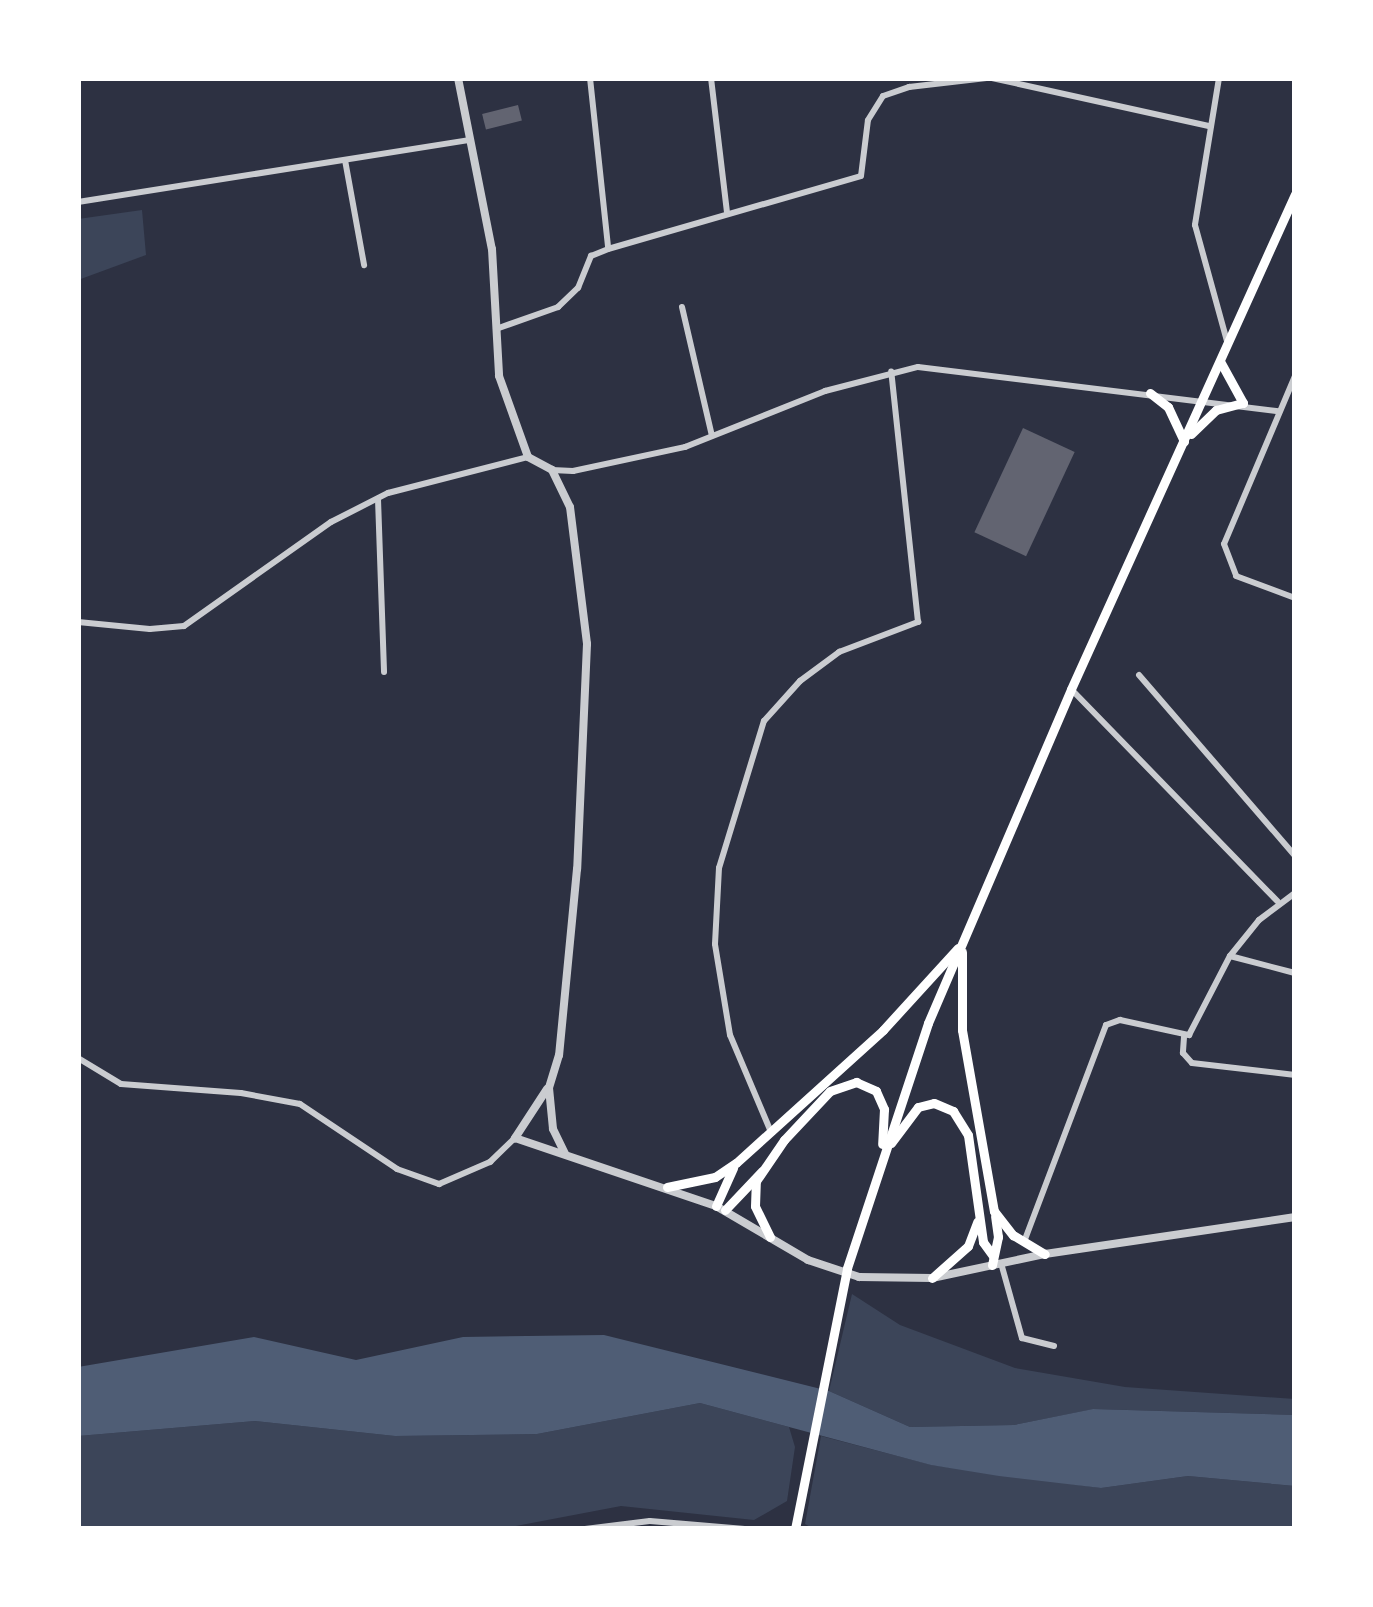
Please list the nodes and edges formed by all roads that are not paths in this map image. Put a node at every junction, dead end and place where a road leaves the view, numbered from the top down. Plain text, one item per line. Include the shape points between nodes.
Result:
1 (458, 78) edge
2 (590, 78) edge
3 (711, 78) edge
4 (903, 78) edge
5 (989, 78) edge
6 (1219, 78) edge
7 (963, 79) edge
8 (909, 87) junction
9 (1209, 126) junction
10 (470, 140) junction
11 (344, 160) junction
12 (1295, 194) edge
13 (78, 202) edge
14 (727, 213) junction
15 (608, 249) junction
16 (364, 265) dead end
17 (682, 307) dead end
18 (496, 329) junction
19 (1227, 341) junction
20 (1220, 358) junction
21 (891, 371) junction
22 (1295, 376) edge
23 (1150, 393) junction
24 (1204, 398) junction
25 (1243, 403) junction
26 (1278, 411) junction
27 (712, 436) junction
28 (1185, 443) junction
29 (528, 457) junction
30 (552, 470) junction
31 (378, 499) junction
32 (1295, 598) edge
33 (78, 622) edge
34 (384, 672) dead end
35 (1139, 675) dead end
36 (1071, 689) junction
37 (1295, 856) edge
38 (1295, 893) edge
39 (1279, 902) junction
40 (961, 944) junction
41 (1230, 956) junction
42 (1295, 973) edge
43 (1184, 1037) junction
44 (78, 1058) edge
45 (1295, 1075) edge
46 (548, 1088) junction
47 (771, 1132) junction
48 (515, 1138) junction
49 (883, 1152) junction
50 (565, 1154) junction
51 (736, 1163) junction
52 (761, 1172) junction
53 (667, 1187) junction
54 (721, 1208) junction
55 (994, 1211) junction
56 (979, 1217) junction
57 (1295, 1217) edge
58 (770, 1237) junction
59 (1024, 1242) junction
60 (1045, 1254) junction
61 (995, 1262) junction
62 (932, 1278) junction
63 (1054, 1346) dead end
64 (650, 1525) edge
65 (585, 1528) edge
66 (746, 1529) edge
67 (795, 1529) edge

1 - 10 street
2 - 15 street
3 - 14 street
4 - 8 street
5 - 7 street
5 - 9 street
6 - 9 street
7 - 8 street
8 - 14 street via 874,105 861,176
9 - 19 street via 1195,225
10 - 11 street
10 - 18 street via 492,249
11 - 13 street
11 - 16 street
12 - 19 main road
14 - 15 street
15 - 18 street via 591,256 578,288 558,308
17 - 27 street
18 - 29 street via 499,376
19 - 20 main road
20 - 24 main road
20 - 25 main road
21 - 23 street via 918,367
21 - 27 street
21 - 47 street via 918,622 839,652 764,721 719,868 715,944 730,1035
22 - 26 street
23 - 24 street
23 - 28 main road via 1168,407
24 - 25 street
24 - 28 main road
25 - 26 street
25 - 28 main road via 1216,410
26 - 32 street via 1224,550 1246,583
27 - 30 street via 624,461
28 - 36 main road
29 - 30 street
29 - 31 street
30 - 46 street via 574,526 588,703 561,1033
31 - 33 street via 331,522 184,626
31 - 34 street
35 - 37 street
36 - 39 street
36 - 40 main road
38 - 39 street
39 - 41 street
40 - 47 main road via 884,1030
40 - 49 main road
40 - 55 main road via 962,1030
41 - 42 street
41 - 43 street
43 - 45 street via 1192,1063
43 - 59 street via 1120,1020 1106,1025
44 - 48 street via 121,1084 300,1104 397,1169 439,1184 490,1162
46 - 48 street
46 - 50 street
47 - 51 main road
48 - 50 street
49 - 52 main road via 881,1100 868,1085 850,1082 813,1107
49 - 56 main road via 913,1110 949,1108 968,1135
49 - 67 main road via 821,1382
50 - 53 street
51 - 53 main road via 715,1177
51 - 54 main road
52 - 54 main road
52 - 58 main road via 754,1202
53 - 54 street
54 - 58 street
55 - 59 main road
55 - 61 main road
56 - 61 main road
56 - 62 main road via 968,1246
57 - 60 street
58 - 62 street via 830,1270
59 - 60 main road
60 - 61 street
61 - 62 street
61 - 63 street via 1022,1339
64 - 65 street
64 - 66 street

